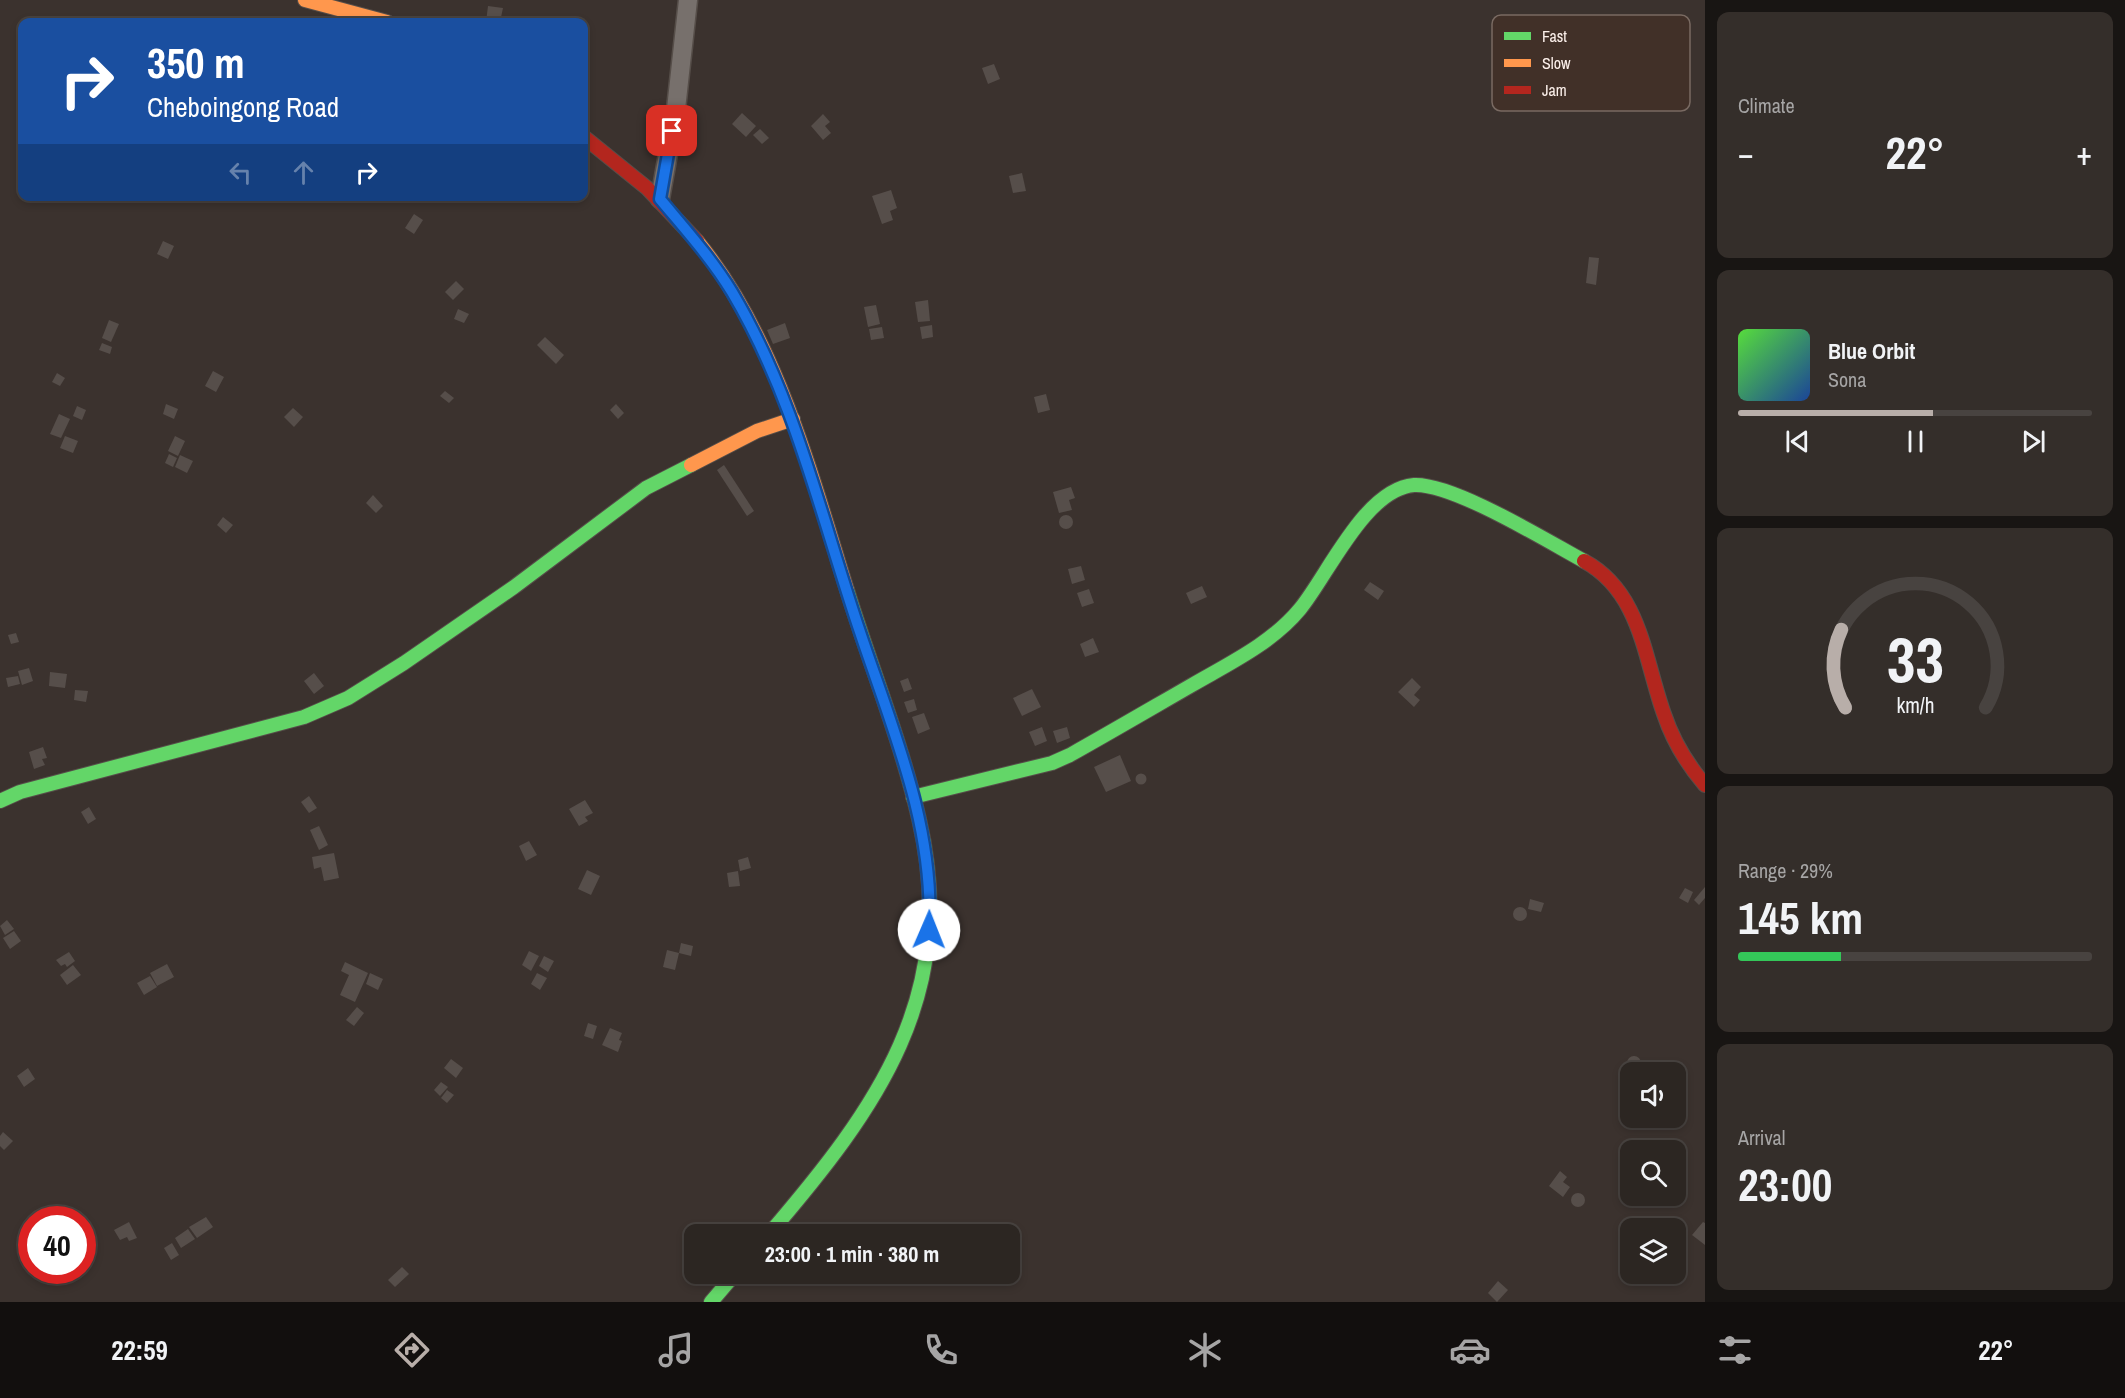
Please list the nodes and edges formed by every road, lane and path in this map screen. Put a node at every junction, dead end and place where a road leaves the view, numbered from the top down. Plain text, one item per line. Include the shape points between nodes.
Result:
1 (305, 0) edge
2 (688, 0) edge
3 (372, 18) edge
4 (588, 140) edge
5 (660, 199) junction
6 (793, 419) junction
7 (1705, 785) edge
8 (913, 797) junction
9 (0, 801) edge
10 (777, 1224) edge
11 (726, 1284) edge
12 (711, 1302) edge

1 - 3 street
2 - 5 street via 676,109
4 - 5 street
5 - 6 street via 733,293
6 - 8 street
6 - 9 street via 757,431 646,488 514,587 348,698 304,717 235,738 20,792
7 - 8 street via 1670,730 1634,618 1612,581 1598,569 1516,524 1440,488 1422,485 1404,487 1377,503 1300,609 1251,651 1052,763
8 - 10 street via 926,856 930,915 928,946 913,1015 894,1065 865,1115
11 - 12 street

